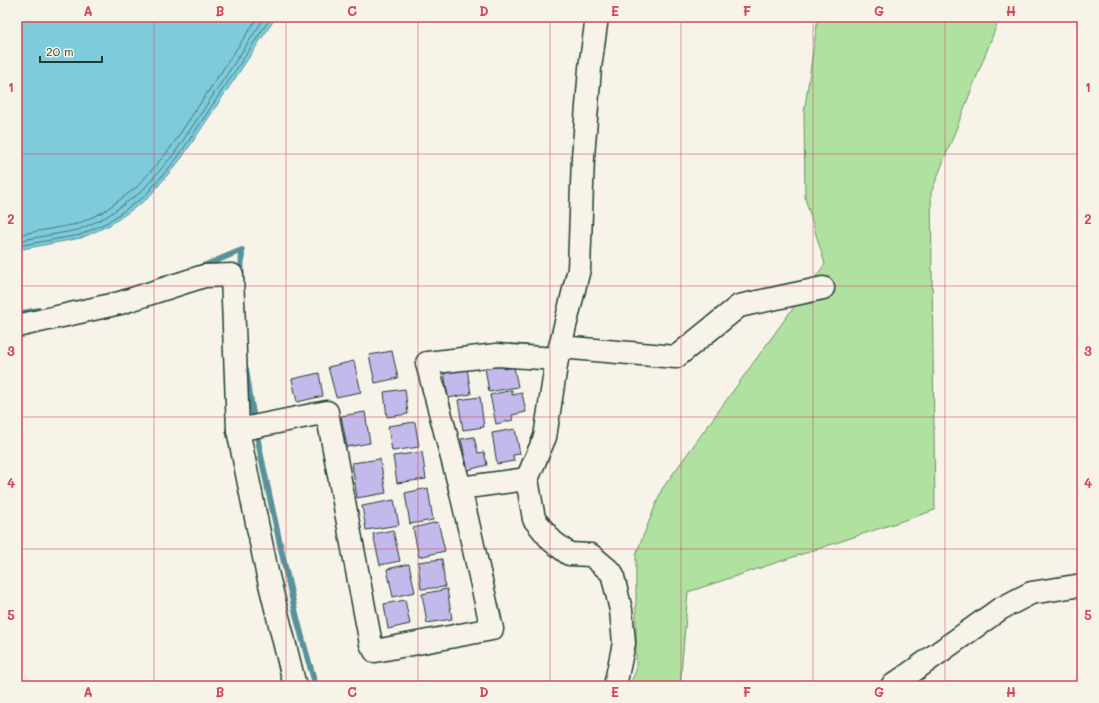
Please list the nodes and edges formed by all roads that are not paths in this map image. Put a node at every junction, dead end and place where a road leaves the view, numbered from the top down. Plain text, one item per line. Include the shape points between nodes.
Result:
1 (597, 17) edge
2 (823, 288) dead end
3 (17, 326) edge
4 (559, 353) junction
5 (240, 430) junction
6 (528, 478) junction
7 (460, 488) junction
8 (1082, 585) edge
9 (295, 686) edge
10 (615, 686) edge
11 (892, 686) edge

1 - 4 street via 585,134 579,269
2 - 4 street via 739,306 676,357
3 - 5 street via 120,303 204,276 232,276
4 - 6 street via 545,437
4 - 7 street via 497,355 427,363
5 - 7 street via 327,412 371,644 375,651 492,629
5 - 9 street via 267,572
6 - 7 street
6 - 10 street via 534,519 552,541 570,554 591,555 612,573 621,610 624,643
8 - 11 street via 1031,593 1006,606

